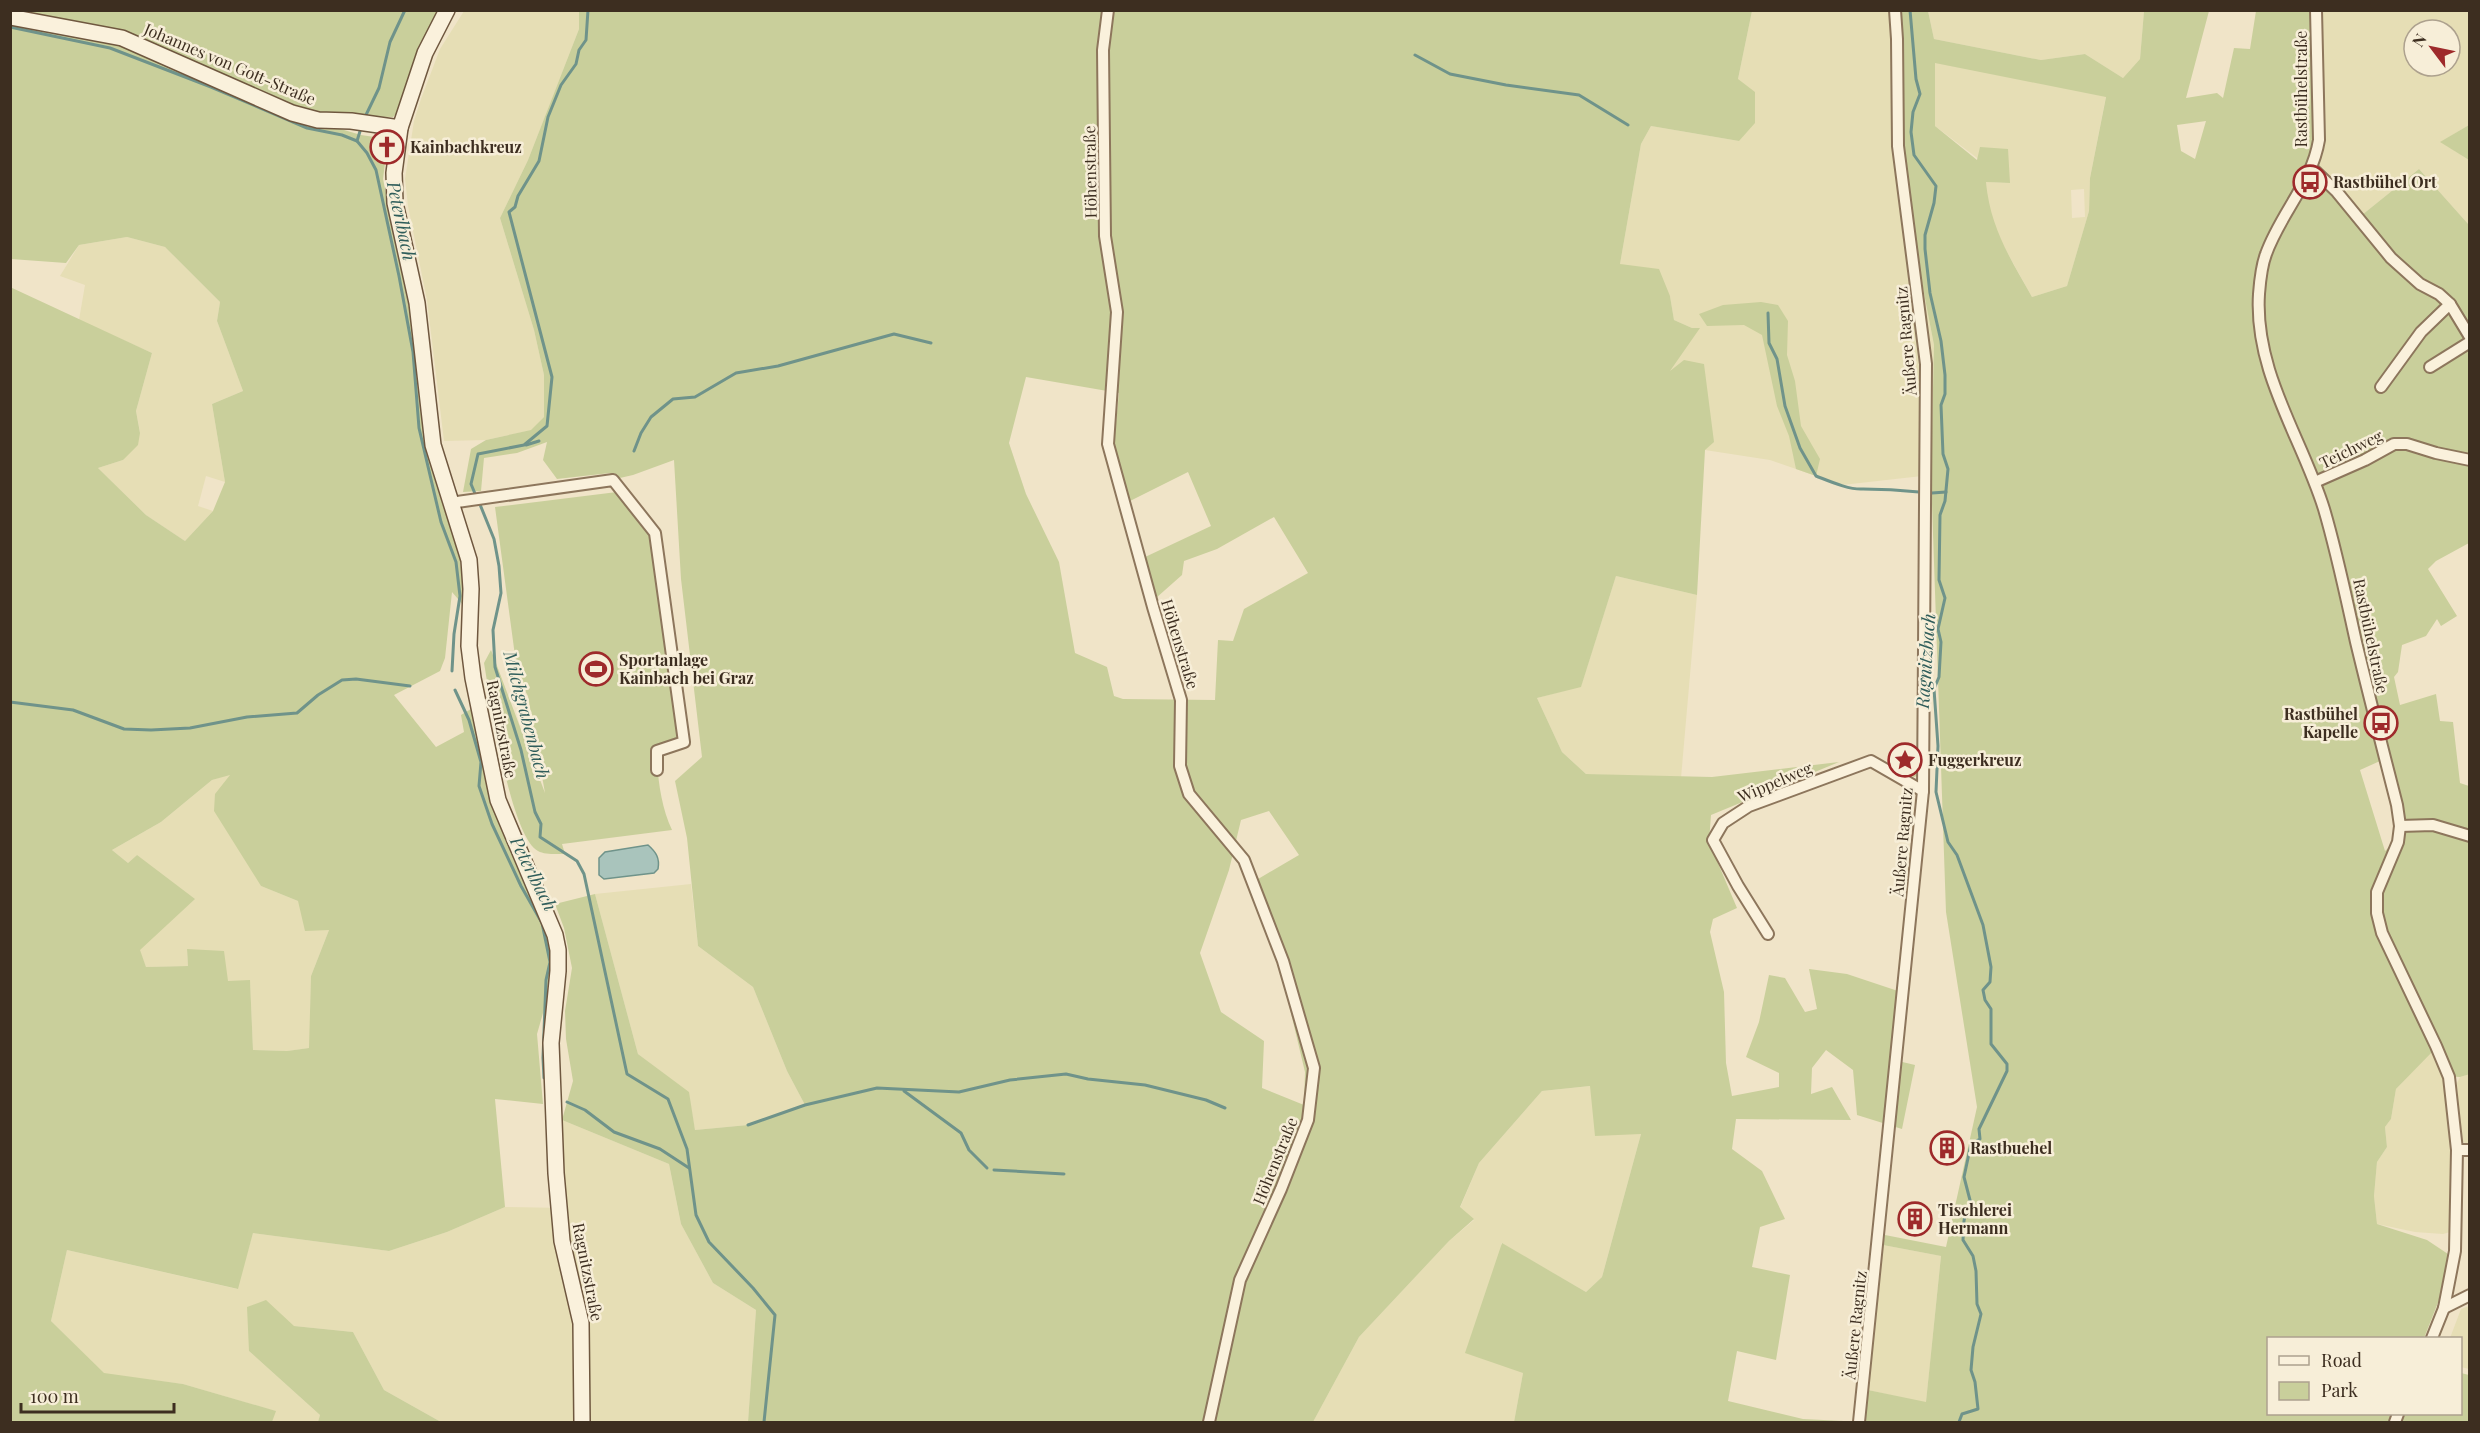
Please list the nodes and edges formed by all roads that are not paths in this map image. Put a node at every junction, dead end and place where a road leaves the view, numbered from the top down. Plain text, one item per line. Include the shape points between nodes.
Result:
1 (447, 10) edge
2 (1108, 10) edge
3 (1895, 10) edge
4 (2316, 10) edge
5 (10, 18) edge
6 (400, 128) junction
7 (2312, 168) junction
8 (2451, 304) junction
9 (2469, 339) edge
10 (2430, 367) dead end
11 (2380, 387) dead end
12 (2469, 460) edge
13 (2315, 482) junction
14 (450, 503) junction
15 (657, 770) dead end
16 (1923, 791) junction
17 (2400, 826) junction
18 (2469, 836) edge
19 (1768, 934) dead end
20 (2457, 1150) junction
21 (2469, 1150) edge
22 (2469, 1295) edge
23 (2444, 1308) junction
24 (2432, 1337) edge
25 (582, 1422) edge
26 (1209, 1422) edge
27 (1859, 1422) edge

1 - 6 main road, Ragnitzstraße via 425,53
2 - 26 street, Höhenstraße via 1103,50 1105,236 1117,312 1108,444 1181,700 1180,766 1189,794 1244,860 1283,961 1314,1068 1308,1120 1240,1280
3 - 16 street, Äußere Ragnitz via 1898,146 1926,364
4 - 7 street, Rastbühelstraße via 2319,140
5 - 6 main road, Johannes von Gott-Straße via 122,38 292,113 318,120
6 - 14 main road, Ragnitzstraße via 395,202 417,303 433,445
7 - 8 street, Rastbühelstraße via 2391,258
7 - 13 street, Rastbühelstraße via 2266,253 2258,297 2264,357
8 - 9 street, Rastbühelstraße
8 - 11 street via 2421,332
9 - 10 street, Rastbühelstraße
12 - 13 street, Teichweg via 2394,444
13 - 17 street, Rastbühelstraße via 2342,571
14 - 15 street via 613,480 655,533 684,742 657,751
14 - 25 main road, Ragnitzstraße via 469,560 470,657 498,800 558,950 551,1043 554,1127 562,1241 581,1323
16 - 19 street, Wippelweg via 1871,761 1749,806 1723,824 1713,840
16 - 27 street, Äußere Ragnitz
17 - 18 street via 2433,825
17 - 20 street, Rastbühelstraße via 2395,851 2377,892 2377,913 2382,933 2448,1077
20 - 21 street
20 - 23 street, Rastbühelstraße via 2455,1251
22 - 23 street
23 - 24 street, Rastbühelstraße

